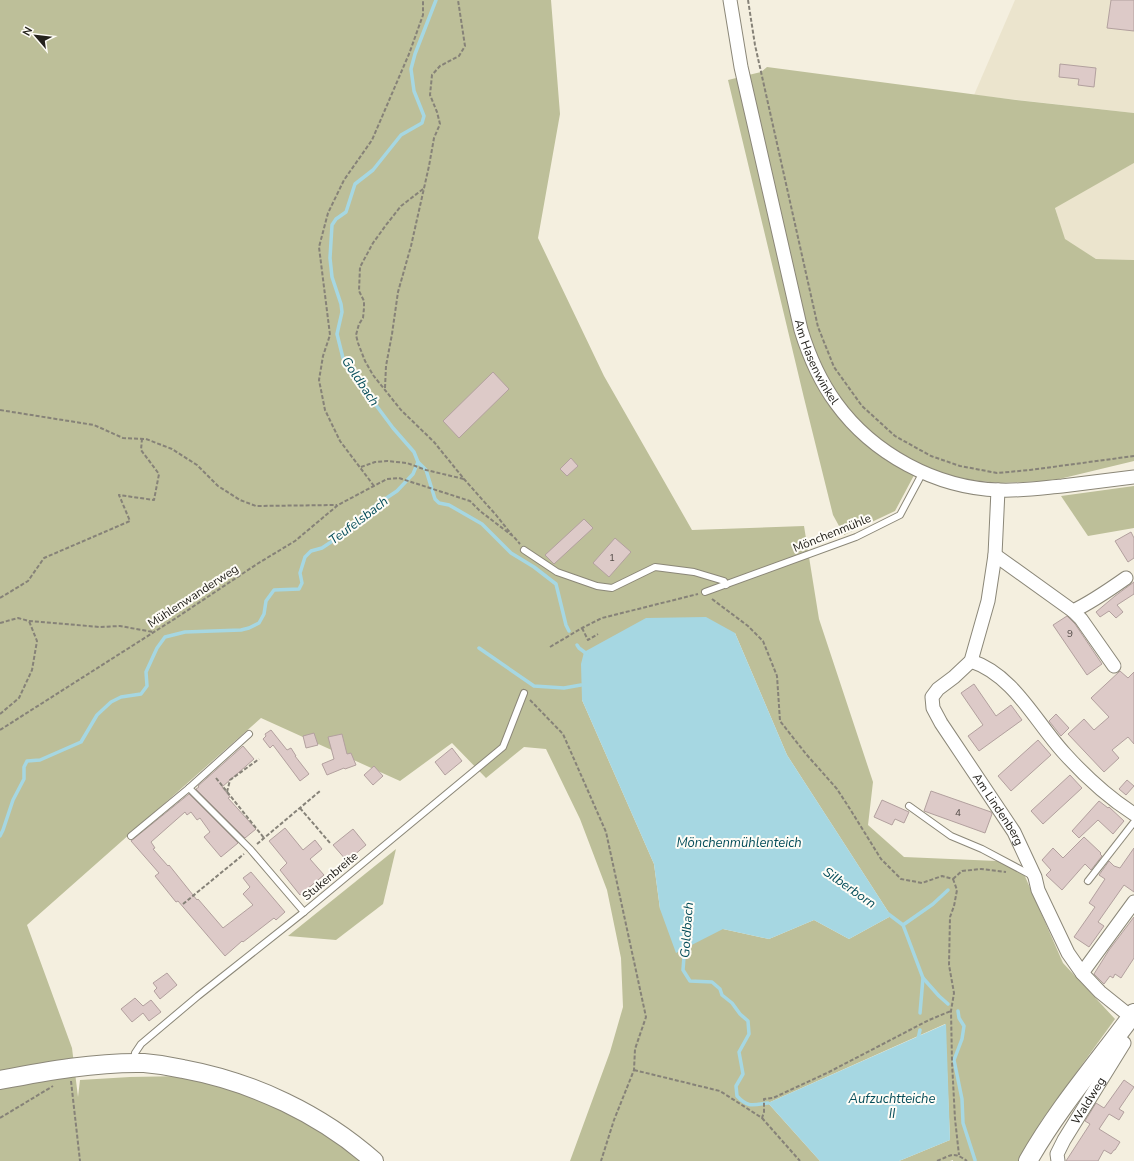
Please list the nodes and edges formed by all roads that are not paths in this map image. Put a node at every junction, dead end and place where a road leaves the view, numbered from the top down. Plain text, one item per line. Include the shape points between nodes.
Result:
1 (730, 0) edge
2 (923, 472) junction
3 (1134, 477) edge
4 (998, 490) junction
5 (524, 550) dead end
6 (996, 555) junction
7 (1126, 578) dead end
8 (726, 586) junction
9 (705, 592) road end
10 (1073, 611) junction
11 (971, 661) junction
12 (1114, 666) dead end
13 (524, 693) road end
14 (249, 734) dead end
15 (190, 788) junction
16 (909, 806) dead end
17 (1134, 814) edge
18 (1134, 822) edge
19 (131, 836) dead end
20 (1034, 877) junction
21 (1088, 881) dead end
22 (1134, 902) edge
23 (304, 912) junction
24 (1082, 973) junction
25 (1128, 1030) edge
26 (134, 1063) junction
27 (0, 1080) edge
28 (374, 1161) edge
29 (1028, 1161) edge
30 (1058, 1161) edge

1 - 2 street, Am Hasenwinkel via 741,67 770,196 801,330 812,361 836,403 855,425 892,456
2 - 4 street, Am Hasenwinkel via 972,487
2 - 8 lane, Mönchenmühle via 900,515 856,537
3 - 4 street, Am Hasenwinkel via 1023,490
4 - 6 street
5 - 8 lane via 557,572 597,586 612,588 655,567 694,572 724,581
6 - 10 street
6 - 11 street via 988,601
7 - 10 street
8 - 9 lane, Mönchenmühle
10 - 12 street
11 - 17 street via 988,668 1014,690 1065,755
11 - 20 street, Am Lindenberg via 932,697 933,708 1014,832
13 - 23 lane, Stukenbreite via 503,747
14 - 15 lane
15 - 19 lane
15 - 23 lane via 250,849
16 - 20 lane via 951,836 982,849
18 - 21 lane
20 - 24 street, Am Lindenberg via 1068,954
22 - 24 street
23 - 26 lane, Stukenbreite via 140,1044 135,1053
24 - 25 street, Am Lindenberg via 1100,992
25 - 29 street via 1068,1099
25 - 30 street, Waldweg via 1064,1140 1057,1154
26 - 27 street via 69,1068
26 - 28 street via 157,1064 197,1072 252,1088 304,1112 351,1142

